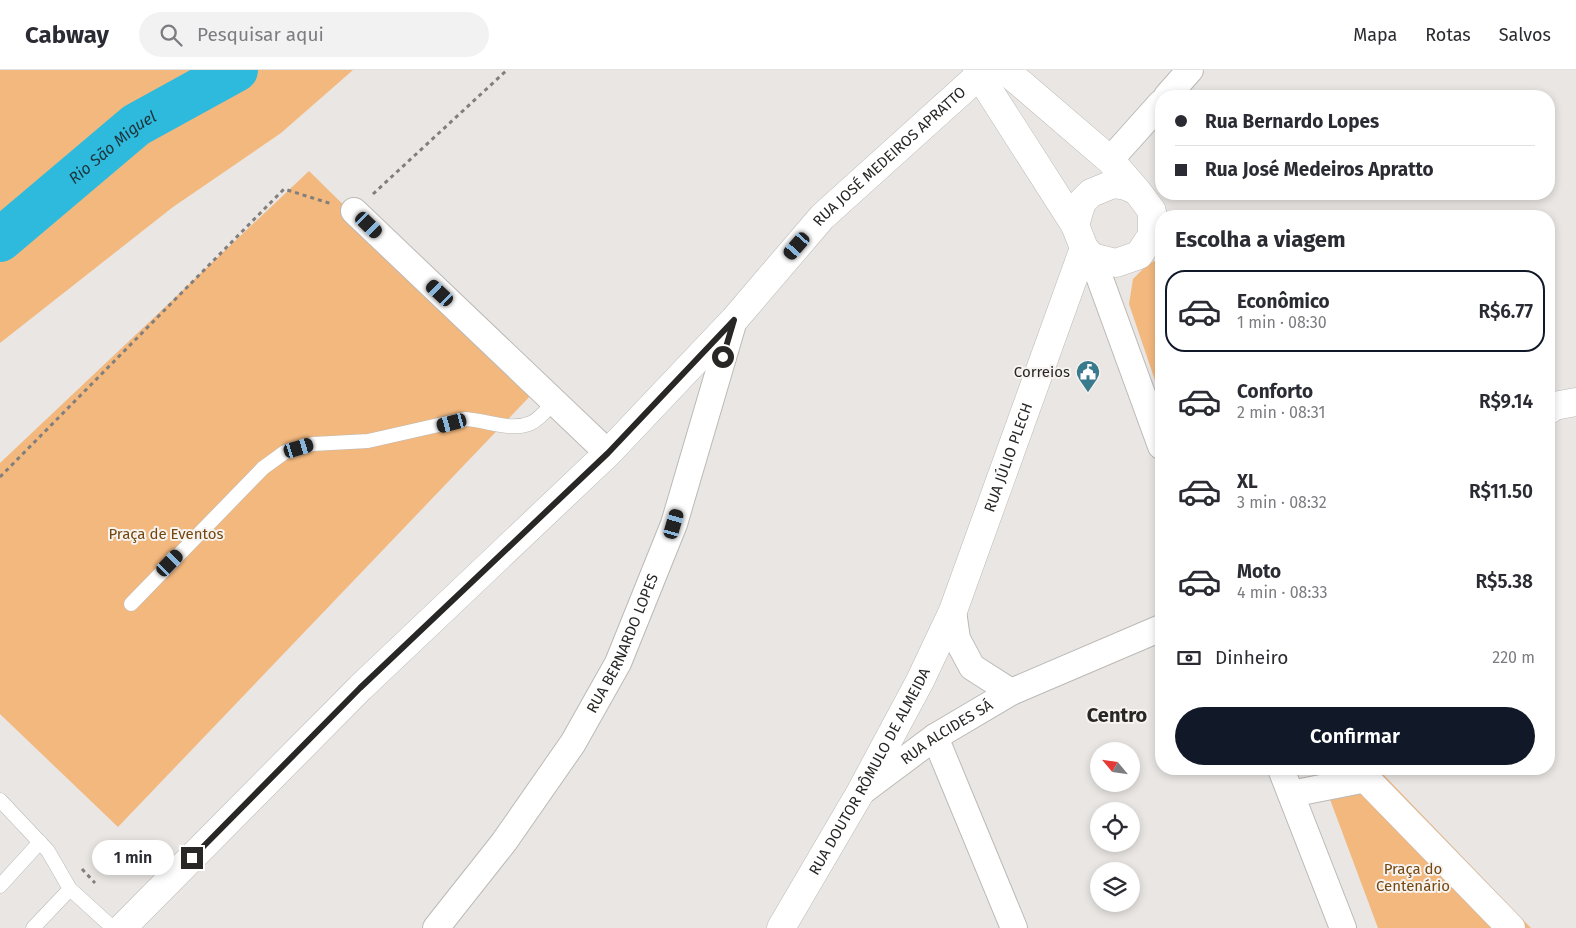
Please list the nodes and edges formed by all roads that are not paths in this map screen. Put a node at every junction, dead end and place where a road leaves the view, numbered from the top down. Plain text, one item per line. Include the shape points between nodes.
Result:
1 (1190, 70) edge
2 (986, 71) edge
3 (1172, 90) edge
4 (1155, 110) edge
5 (1110, 160) junction
6 (1150, 207) edge
7 (354, 211) road end
8 (1084, 244) junction
9 (734, 320) junction
10 (554, 402) junction
11 (1576, 402) edge
12 (1555, 406) edge
13 (1155, 430) edge
14 (608, 453) junction
15 (131, 604) dead end
16 (953, 611) junction
17 (1155, 631) edge
18 (1012, 692) junction
19 (935, 737) junction
20 (1283, 775) edge
21 (1362, 775) edge
22 (1367, 775) edge
23 (860, 793) junction
24 (1291, 794) junction
25 (0, 800) edge
26 (40, 842) junction
27 (0, 886) edge
28 (70, 889) junction
29 (33, 928) edge
30 (113, 928) edge
31 (122, 928) edge
32 (436, 928) edge
33 (781, 928) edge
34 (1014, 928) edge
35 (1342, 928) edge
36 (1511, 928) edge

1 - 3 street
2 - 5 main road
2 - 8 main road
2 - 9 main road, RUA JOSÉ MEDEIROS APRATTO via 822,216
4 - 5 street
5 - 6 main road
6 - 8 main road via 1152,235 1139,255 1116,264
6 - 8 main road via 1126,186 1113,184 1091,193 1082,202
7 - 10 street
8 - 13 street
8 - 16 main road, RUA JÚLIO PLECH
9 - 14 main road, RUA JOSÉ MEDEIROS APRATTO
9 - 32 street, RUA BERNARDO LOPES via 674,524 618,663 567,752 504,842
10 - 14 street
10 - 15 lane via 533,422 514,428 465,419 368,441 313,444 285,452 263,468
11 - 12 main road
14 - 31 main road, RUA JOSÉ MEDEIROS APRATTO via 360,688
16 - 18 street, RUA ALCIDES SÁ via 957,638 972,667
16 - 23 main road, RUA DOUTOR RÔMULO DE ALMEIDA
17 - 18 street, RUA ALCIDES SÁ
18 - 19 street, RUA ALCIDES SÁ
19 - 23 street, RUA ALCIDES SÁ
19 - 34 street
20 - 24 street
21 - 24 street
22 - 36 main road
23 - 33 main road, RUA DOUTOR RÔMULO DE ALMEIDA
24 - 35 street
25 - 26 lane
26 - 27 lane
26 - 28 lane
28 - 29 lane
28 - 30 lane

